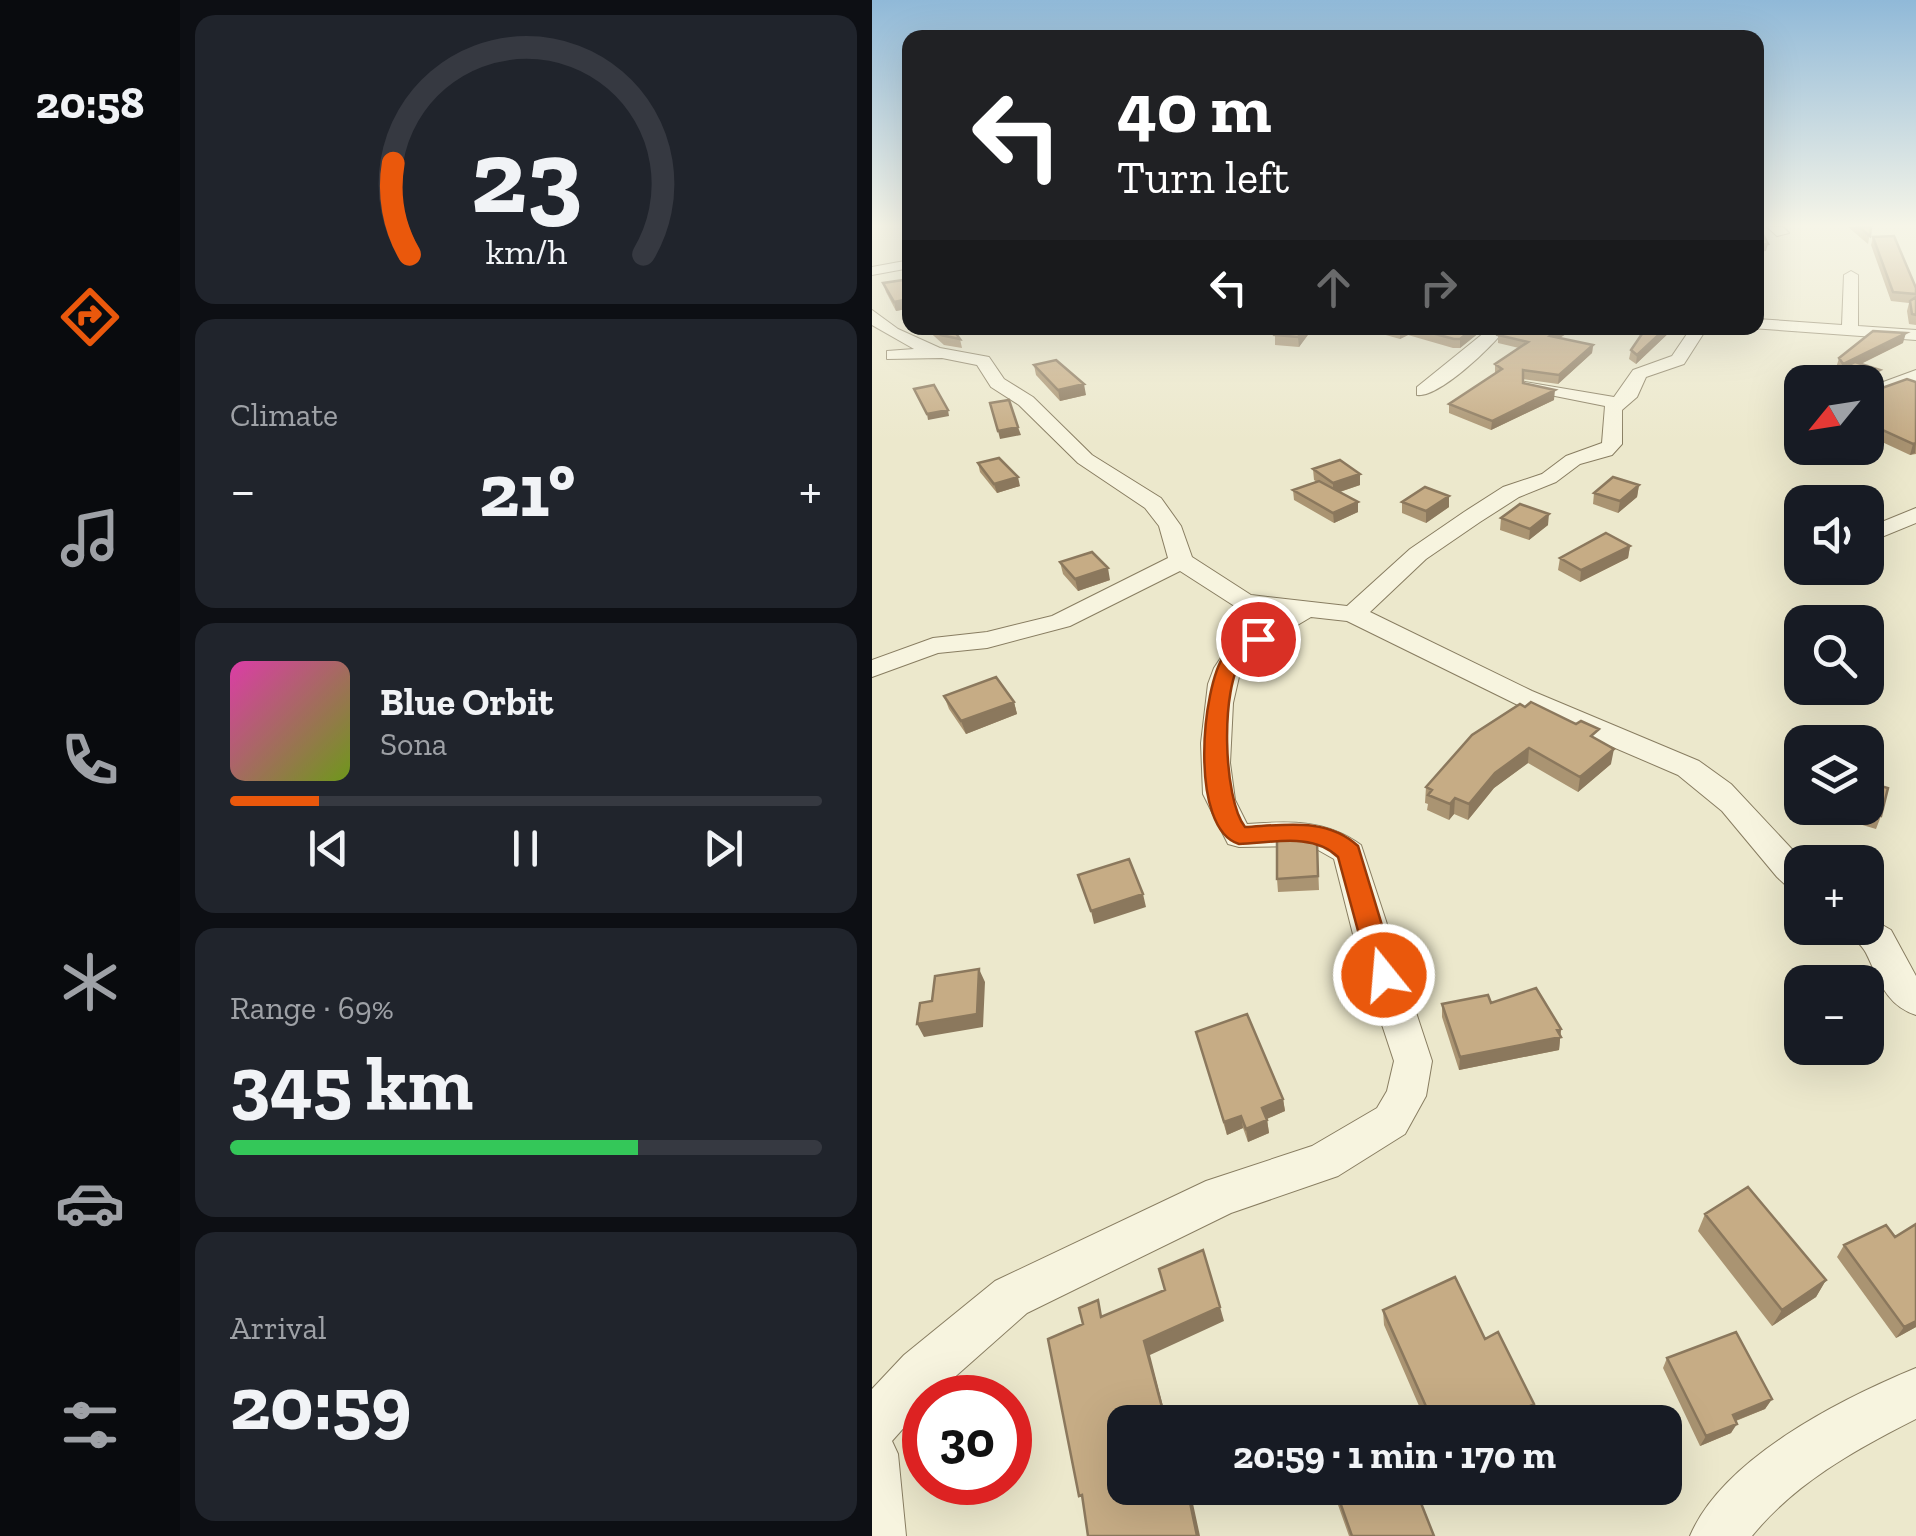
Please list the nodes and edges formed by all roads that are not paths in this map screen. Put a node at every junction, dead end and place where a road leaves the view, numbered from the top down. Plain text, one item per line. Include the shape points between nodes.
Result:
1 (1851, 299) edge
2 (875, 320) edge
3 (901, 320) dead end
4 (1764, 324) edge
5 (1850, 328) junction
6 (1492, 335) edge
7 (1695, 335) edge
8 (1916, 335) edge
9 (910, 343) junction
10 (942, 354) junction
11 (893, 356) junction
12 (872, 360) edge
13 (1916, 375) edge
14 (1531, 386) edge
15 (1884, 387) edge
16 (1424, 391) dead end
17 (1617, 403) junction
18 (1916, 515) edge
19 (1884, 529) edge
20 (1180, 561) junction
21 (1306, 609) junction
22 (1353, 614) junction
23 (872, 669) edge
24 (1784, 865) edge
25 (1881, 945) edge
26 (1916, 1000) edge
27 (1916, 1392) edge
28 (872, 1426) edge
29 (872, 1454) edge
30 (879, 1536) edge
31 (1717, 1536) edge

1 - 5 street
2 - 3 street
2 - 9 street
4 - 5 street
5 - 8 street
6 - 16 street
7 - 17 street via 1684,354 1639,374
9 - 10 street
9 - 11 street
10 - 11 street
10 - 20 street via 983,361 997,383 1026,401 1084,459 1153,503 1170,526
11 - 12 street
13 - 15 street
14 - 17 street
17 - 22 street via 1612,444 1605,450 1573,460 1472,517 1418,554
18 - 19 street
20 - 21 street via 1245,602
20 - 23 street via 1062,621 933,646
21 - 22 street
21 - 28 street via 1235,654 1225,674 1216,728 1218,794 1239,836 1311,832 1349,853 1413,1061 1406,1096 1391,1121 1323,1162 1221,1196 1011,1297 921,1372
22 - 24 street via 1707,780
25 - 26 street via 1894,978
27 - 31 street via 1795,1456 1747,1498
29 - 30 street

